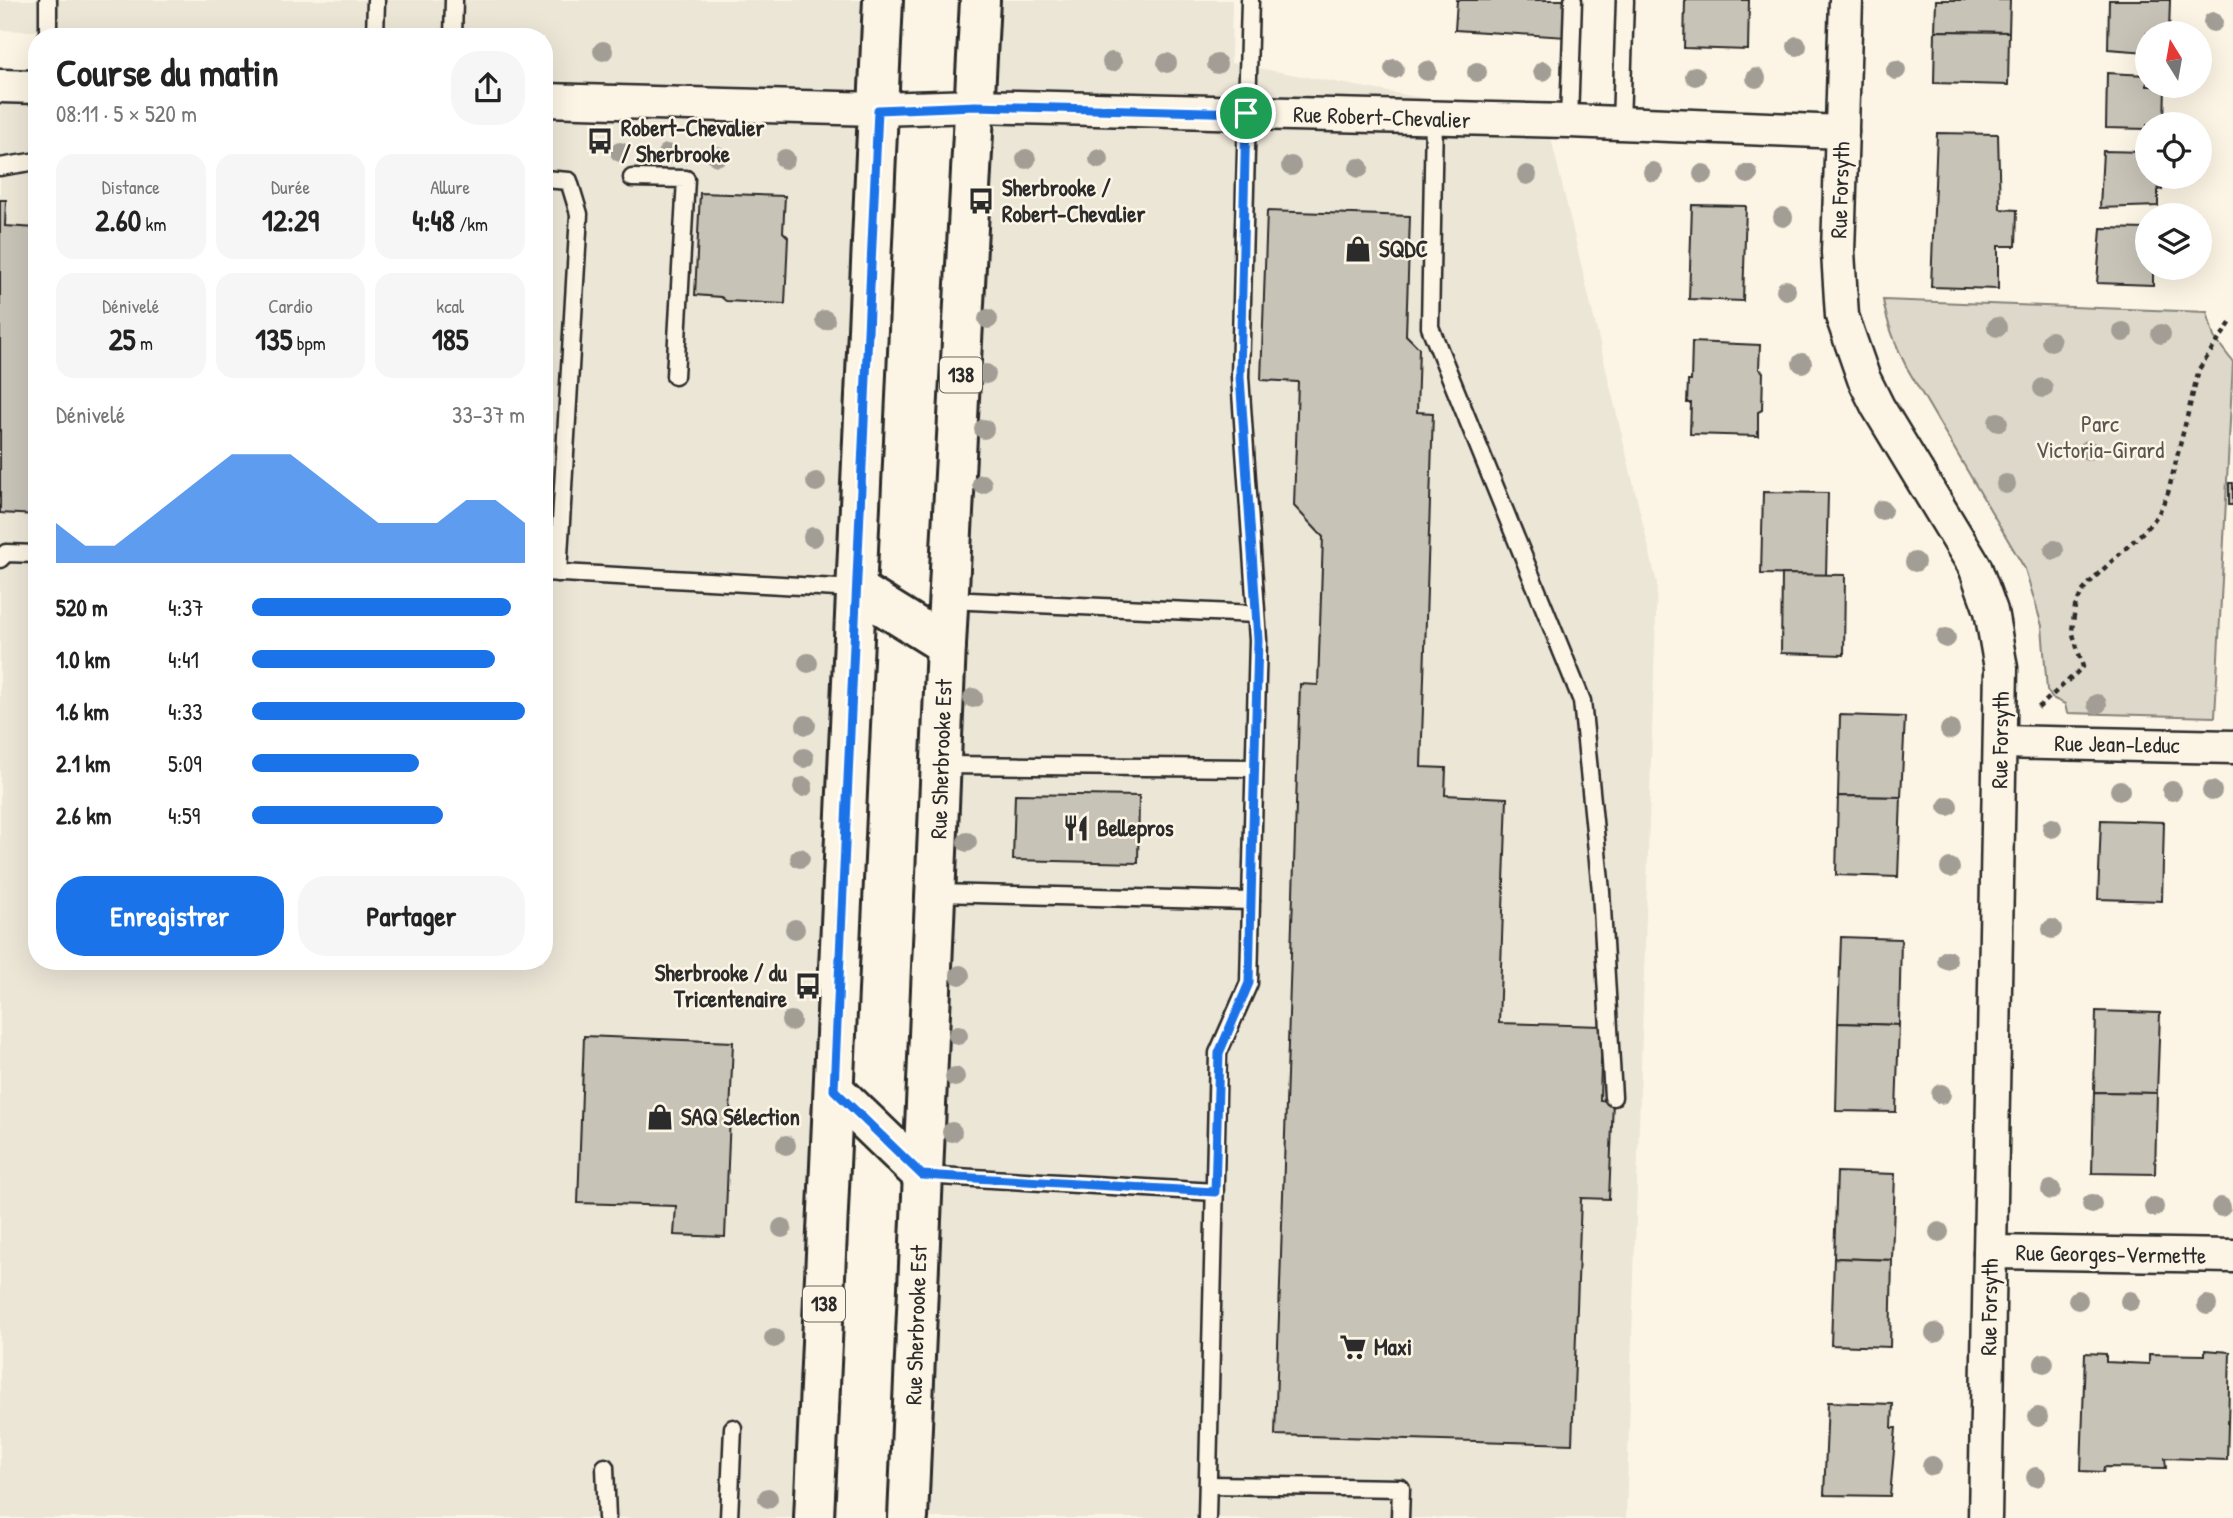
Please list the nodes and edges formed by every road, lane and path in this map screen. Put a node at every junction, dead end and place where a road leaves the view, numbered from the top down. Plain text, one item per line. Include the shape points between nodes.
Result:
1 (48, 0) edge
2 (376, 0) edge
3 (454, 0) edge
4 (883, 0) edge
5 (980, 0) edge
6 (1250, 0) edge
7 (1573, 0) edge
8 (1625, 0) edge
9 (1846, 0) edge
10 (48, 28) edge
11 (375, 28) edge
12 (453, 28) edge
13 (0, 86) edge
14 (28, 87) edge
15 (553, 100) edge
16 (975, 106) junction
17 (878, 110) junction
18 (1246, 113) junction
19 (1434, 118) junction
20 (1569, 121) junction
21 (1621, 124) junction
22 (1842, 132) junction
23 (28, 162) edge
24 (0, 167) edge
25 (632, 178) dead end
26 (553, 180) edge
27 (2233, 319) edge
28 (675, 376) dead end
29 (553, 547) edge
30 (28, 554) edge
31 (0, 559) edge
32 (553, 573) edge
33 (856, 589) junction
34 (948, 600) junction
35 (1256, 614) junction
36 (946, 645) junction
37 (2001, 742) junction
38 (2233, 747) edge
39 (942, 765) junction
40 (1254, 768) junction
41 (936, 892) junction
42 (1251, 901) junction
43 (834, 1090) junction
44 (1613, 1097) dead end
45 (922, 1175) junction
46 (1215, 1192) junction
47 (1990, 1252) junction
48 (2233, 1256) edge
49 (733, 1428) dead end
50 (606, 1467) dead end
51 (1208, 1485) junction
52 (607, 1518) edge
53 (729, 1518) edge
54 (814, 1518) edge
55 (908, 1518) edge
56 (1207, 1518) edge
57 (1400, 1518) edge
58 (1985, 1518) edge

1 - 10 lane
2 - 11 lane
3 - 12 lane
4 - 17 main road, 138
5 - 16 main road, Rue Sherbrooke Est / 138
6 - 18 lane
7 - 20 lane
8 - 21 lane
9 - 22 street, Rue Forsyth
13 - 14 street
15 - 17 street, Rue Robert-Chevalier
16 - 17 street, Rue Robert-Chevalier
16 - 18 street, Rue Robert-Chevalier
16 - 34 main road, Rue Sherbrooke Est / 138
17 - 33 main road, 138
18 - 19 street, Rue Robert-Chevalier
18 - 35 lane via 1240,377
19 - 20 street, Rue Robert-Chevalier
19 - 44 lane via 1430,327 1582,701 1601,891
20 - 21 street, Rue Robert-Chevalier
21 - 22 street, Rue Robert-Chevalier
22 - 37 street, Rue Forsyth via 1838,252 1842,316 1878,407 1975,567 1991,611 2001,668
23 - 24 lane
25 - 28 lane via 685,179
26 - 29 lane via 569,181 579,214
27 - 37 path via 2199,369 2168,493 2158,514 2094,578 2075,607 2072,631 2083,667
30 - 31 lane via 6,553
32 - 33 lane
33 - 36 main road
33 - 43 main road, 138
34 - 35 lane
34 - 36 main road, Rue Sherbrooke Est / 138
35 - 40 lane
36 - 39 main road, Rue Sherbrooke Est / 138
37 - 38 street, Rue Jean-Leduc
37 - 47 street, Rue Forsyth
39 - 40 lane
39 - 41 main road, Rue Sherbrooke Est / 138
40 - 42 lane
41 - 42 lane
41 - 45 main road, Rue Sherbrooke Est / 138
42 - 46 lane via 1249,983 1219,1053
43 - 45 main road
43 - 54 main road, 138
45 - 46 lane
45 - 55 main road, Rue Sherbrooke Est / 138
46 - 51 lane
47 - 48 street, Rue Georges-Vermette
47 - 58 street, Rue Forsyth
49 - 53 lane
50 - 52 lane
51 - 56 lane
51 - 57 lane via 1401,1488

